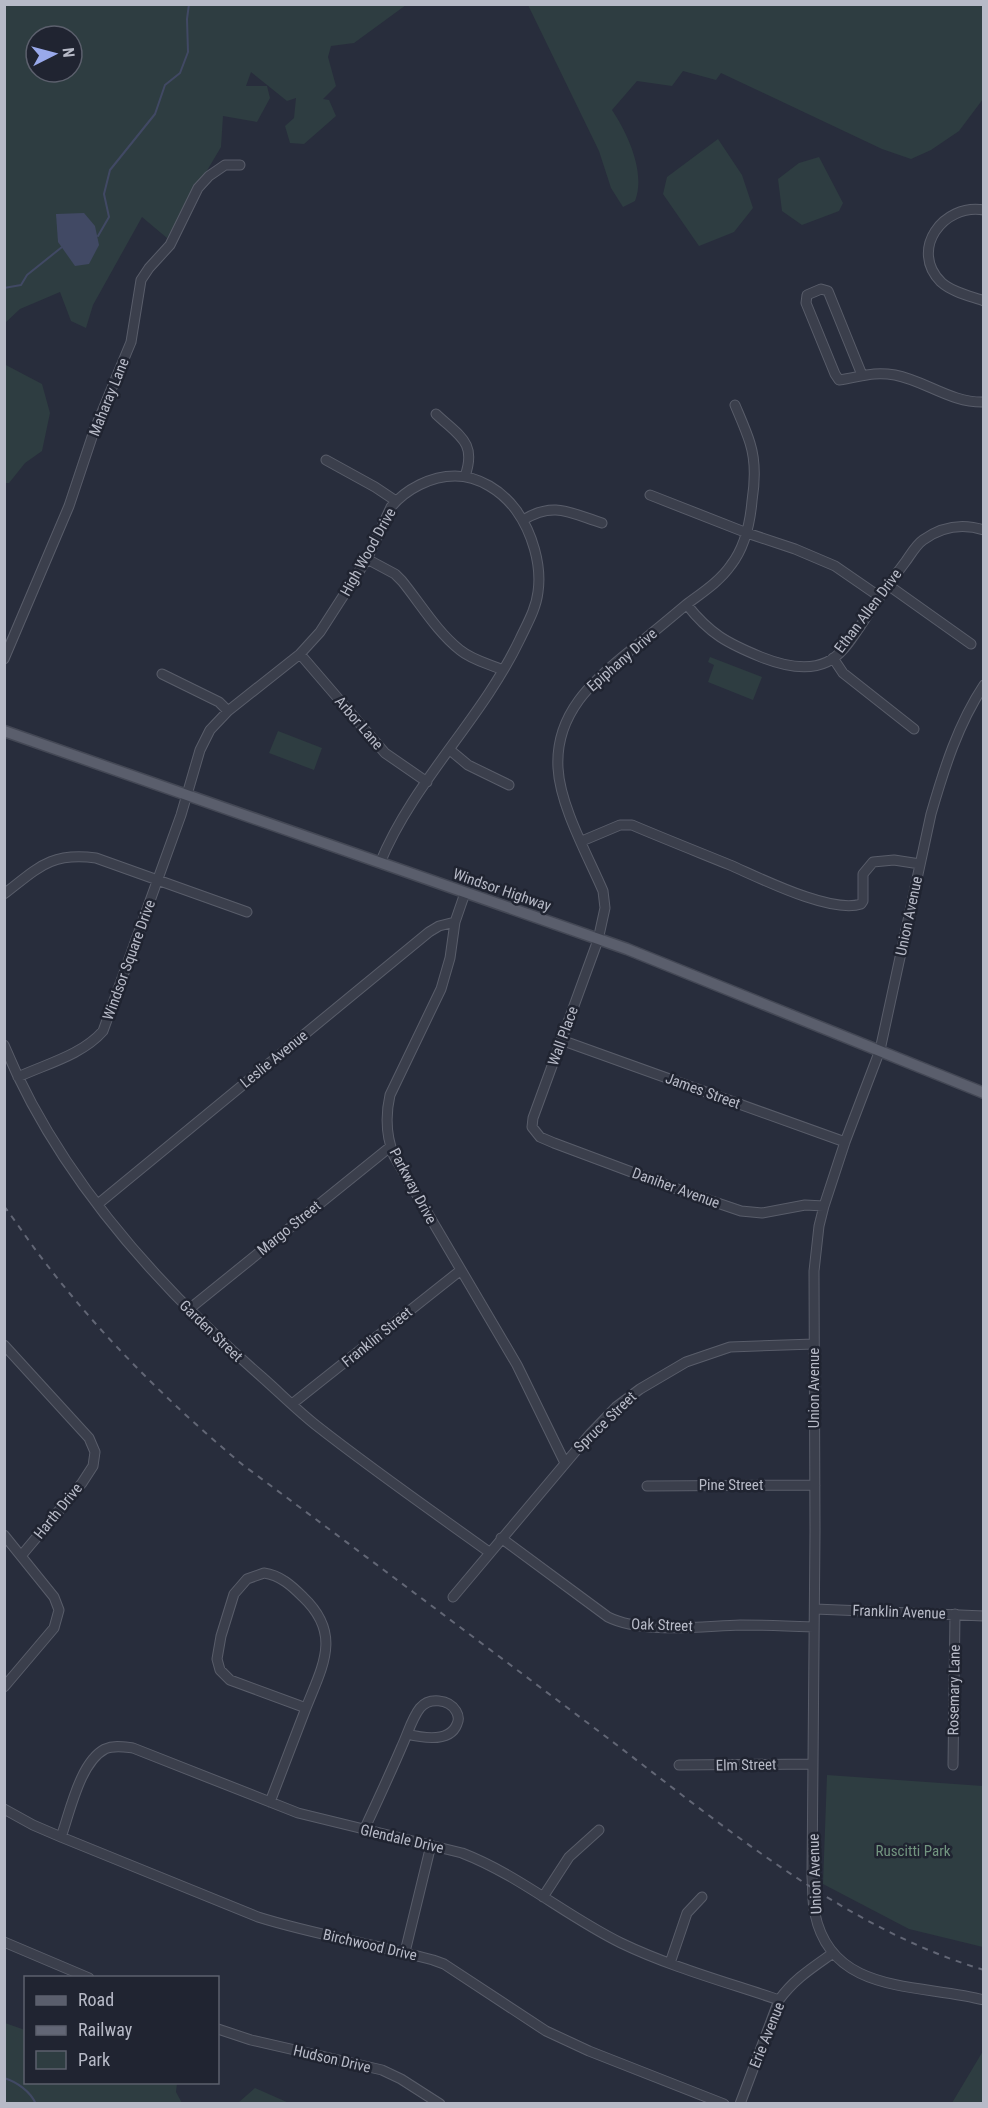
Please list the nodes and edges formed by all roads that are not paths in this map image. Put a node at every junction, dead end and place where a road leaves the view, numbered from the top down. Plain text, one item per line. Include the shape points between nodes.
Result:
1 (240, 165) dead end
2 (984, 210) edge
3 (984, 301) edge
4 (862, 375) junction
5 (984, 402) edge
6 (735, 405) dead end
7 (436, 414) dead end
8 (326, 460) dead end
9 (465, 476) junction
10 (650, 495) dead end
11 (396, 501) junction
12 (523, 520) junction
13 (602, 523) dead end
14 (984, 530) edge
15 (747, 533) junction
16 (367, 559) junction
17 (888, 585) junction
18 (880, 597) junction
19 (687, 605) junction
20 (971, 644) dead end
21 (300, 654) junction
22 (833, 658) junction
23 (4, 659) edge
24 (503, 670) junction
25 (162, 674) dead end
26 (984, 685) edge
27 (228, 711) junction
28 (915, 729) dead end
29 (4, 731) edge
30 (450, 750) junction
31 (427, 782) junction
32 (509, 785) dead end
33 (186, 796) junction
34 (582, 842) junction
35 (380, 863) junction
36 (920, 864) junction
37 (158, 880) junction
38 (465, 892) junction
39 (4, 894) edge
40 (247, 912) dead end
41 (455, 922) junction
42 (598, 940) junction
43 (561, 1040) junction
44 (4, 1045) edge
45 (880, 1050) junction
46 (18, 1077) junction
47 (984, 1093) edge
48 (535, 1133) joint
49 (845, 1142) junction
50 (390, 1147) junction
51 (98, 1204) junction
52 (824, 1206) junction
53 (461, 1270) junction
54 (188, 1310) junction
55 (814, 1344) junction
56 (4, 1345) edge
57 (292, 1404) junction
58 (565, 1463) junction
59 (647, 1485) dead end
60 (815, 1485) junction
61 (4, 1535) edge
62 (501, 1538) junction
63 (489, 1552) junction
64 (21, 1556) junction
65 (453, 1597) dead end
66 (814, 1609) junction
67 (955, 1614) junction
68 (984, 1616) edge
69 (814, 1627) junction
70 (7, 1683) edge
71 (306, 1708) junction
72 (407, 1734) junction
73 (813, 1764) junction
74 (953, 1765) dead end
75 (679, 1766) dead end
76 (270, 1802) junction
77 (4, 1809) edge
78 (364, 1830) junction
79 (599, 1830) dead end
80 (61, 1837) junction
81 (431, 1845) junction
82 (543, 1897) junction
83 (702, 1897) dead end
84 (4, 1942) edge
85 (405, 1952) junction
86 (833, 1953) junction
87 (670, 1963) junction
88 (87, 1976) edge
89 (779, 2000) junction
90 (984, 2000) edge
91 (219, 2029) edge
92 (440, 2103) edge
93 (724, 2103) edge
94 (740, 2103) edge

1 - 23 street, Maharay Lane via 225,165 198,188 170,245 141,280 131,342 94,431 69,506
2 - 3 street via 973,208 946,217 936,228 929,253 940,280 956,291
4 - 4 street via 837,378 806,303 807,295 821,289 828,291
4 - 5 street via 895,376 953,398
6 - 15 street, Epiphany Drive via 754,462
7 - 9 street via 468,446 470,461
8 - 11 street
9 - 11 street, High Wood Drive via 429,481
9 - 12 street, High Wood Drive via 498,491
10 - 15 street
11 - 16 street, High Wood Drive
12 - 13 street via 548,509
12 - 24 street, High Wood Drive via 533,545 538,592
14 - 17 street, Ethan Allen Drive via 953,526 934,533 921,541
15 - 18 street via 835,566
15 - 19 street, Epiphany Drive via 730,568
16 - 21 street, High Wood Drive via 320,632
16 - 24 street via 402,581 460,650
17 - 18 street, Ethan Allen Drive
17 - 20 street
18 - 22 street, Ethan Allen Drive
19 - 22 street, Ethan Allen Drive via 718,637 783,665 804,667
19 - 34 street, Epiphany Drive via 597,677 564,724 558,768 563,797
21 - 27 street, High Wood Drive
21 - 31 street, Arbor Lane via 385,753
22 - 28 street via 843,673
24 - 30 street, High Wood Drive
25 - 27 street via 219,702
26 - 36 street, Union Avenue via 941,777
27 - 33 street, High Wood Drive via 210,730 200,750
29 - 33 main road, Windsor Highway
30 - 31 street, High Wood Drive
30 - 32 street via 468,765
31 - 35 street, High Wood Drive via 392,835
33 - 35 main road, Windsor Highway
33 - 37 street, Windsor Square Drive
34 - 36 street via 620,825 632,825 792,892 850,907 863,901 863,873 873,862
34 - 42 street, Epiphany Drive via 605,899
35 - 38 main road, Windsor Highway
36 - 45 street, Union Avenue
37 - 39 street via 96,858 63,857 42,864
37 - 40 street
37 - 46 street, Windsor Square Drive via 103,1031 83,1048
38 - 41 street, Parkway Drive
38 - 42 main road, Windsor Highway
41 - 50 street, Parkway Drive via 441,989 390,1095 386,1111
41 - 51 street, Leslie Avenue via 429,932
42 - 43 street, Wall Place
42 - 45 main road, Windsor Highway
43 - 48 street, Wall Place via 533,1118
43 - 49 street, James Street
44 - 46 street, Garden Street
45 - 47 main road, Windsor Highway
45 - 49 street, Union Avenue
46 - 51 street, Garden Street via 47,1131
48 - 52 street, Daniher Avenue via 741,1211 762,1213 805,1205
49 - 52 street, Union Avenue
50 - 53 street, Parkway Drive
50 - 54 street, Margo Street
51 - 54 street, Garden Street
52 - 55 street, Union Avenue via 814,1271
53 - 57 street, Franklin Street
53 - 58 street, Parkway Drive via 517,1365
54 - 57 street, Garden Street
55 - 58 street, Spruce Street via 730,1347 686,1362 616,1407
55 - 60 street, Union Avenue
56 - 64 street, Harth Drive via 89,1438 95,1452 93,1466 82,1482
57 - 63 street, Garden Street via 316,1426
58 - 62 street, Spruce Street
59 - 60 street, Pine Street
60 - 66 street, Union Avenue
61 - 64 street
62 - 63 street, Spruce Street
62 - 69 street, Oak Street via 608,1617 625,1624
63 - 65 street, Spruce Street
64 - 70 street via 54,1597 59,1610 54,1628
66 - 67 street, Franklin Avenue
66 - 69 street, Union Avenue
67 - 68 street, Franklin Avenue
67 - 74 street, Rosemary Lane
69 - 73 street, Union Avenue
71 - 71 street via 325,1659 325,1626 311,1604 292,1586 274,1575 251,1577 240,1585 229,1609 221,1636 220,1670 230,1680
71 - 76 street
72 - 72 street via 426,1702 440,1701 458,1713 456,1728 446,1736
72 - 78 street
73 - 75 street, Elm Street
73 - 86 street, Union Avenue via 814,1913
76 - 78 street, Glendale Drive
76 - 80 street, Glendale Drive via 133,1748 118,1746 106,1749 88,1766
77 - 80 street, Birchwood Drive
78 - 81 street, Glendale Drive
79 - 82 street via 569,1857
80 - 85 street, Birchwood Drive via 258,1917
81 - 82 street, Glendale Drive via 484,1862
81 - 85 street
82 - 87 street, Glendale Drive via 622,1943
83 - 87 street via 687,1912
84 - 88 street
85 - 93 street, Birchwood Drive via 444,1964 546,2031
86 - 89 street, Erie Avenue via 800,1976
86 - 90 street, Union Avenue via 853,1971 871,1979
87 - 89 street, Glendale Drive
89 - 94 street, Erie Avenue
91 - 92 street, Hudson Drive via 382,2070

